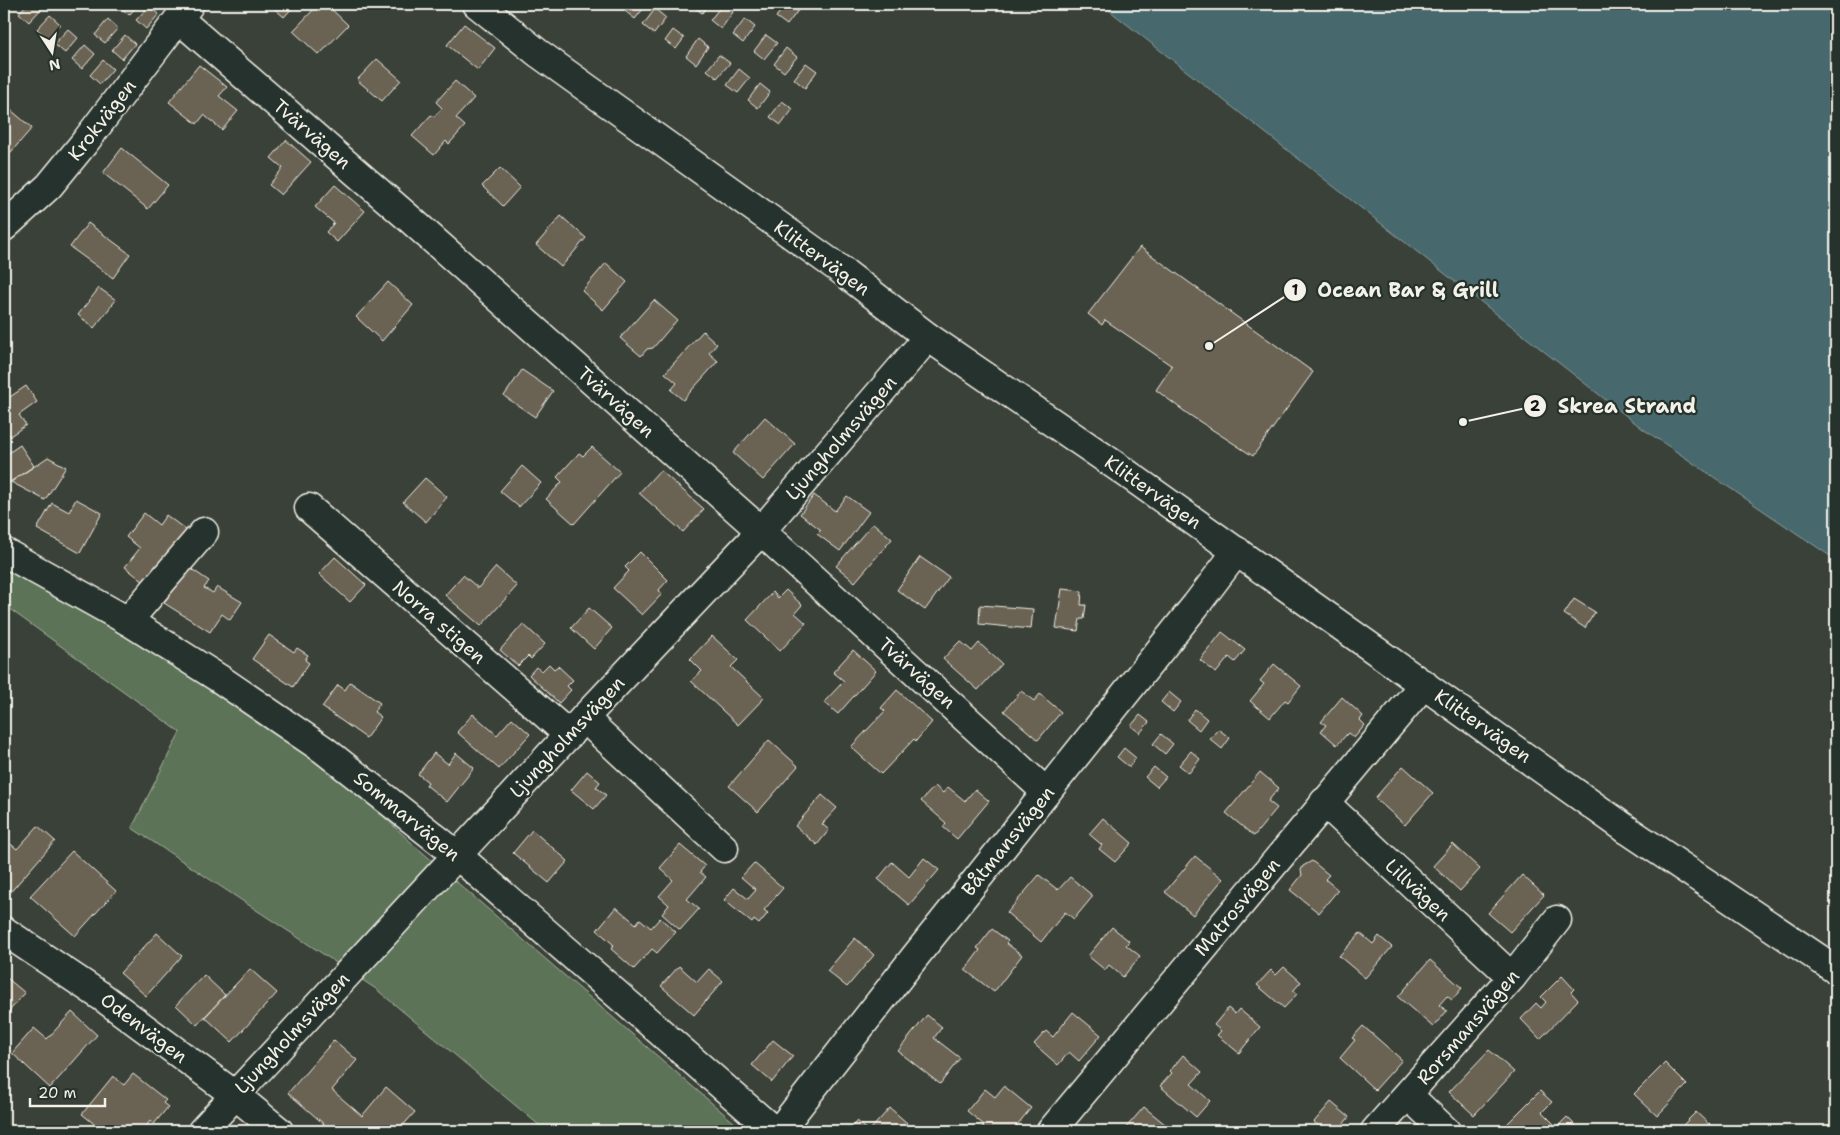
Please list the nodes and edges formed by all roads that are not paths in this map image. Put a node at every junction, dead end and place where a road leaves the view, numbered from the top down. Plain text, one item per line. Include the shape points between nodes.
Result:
1 (477, 4) edge
2 (185, 11) edge
3 (4, 227) edge
4 (928, 337) junction
5 (309, 508) dead end
6 (761, 531) junction
7 (204, 532) dead end
8 (1237, 551) junction
9 (4, 552) edge
10 (128, 621) junction
11 (1424, 684) junction
12 (576, 727) junction
13 (1046, 792) junction
14 (1324, 802) junction
15 (724, 848) dead end
16 (457, 856) junction
17 (1557, 920) dead end
18 (4, 932) edge
19 (1836, 970) edge
20 (1512, 977) junction
21 (235, 1095) junction
22 (1408, 1095) junction
23 (202, 1131) edge
24 (278, 1131) edge
25 (774, 1131) edge
26 (779, 1131) edge
27 (1051, 1131) edge
28 (1375, 1131) edge
29 (1446, 1131) edge

1 - 4 street, Klittervägen via 538,53 845,273
2 - 3 street, Krokvägen via 86,142 49,186
2 - 6 street, Tvärvägen via 411,220
4 - 6 street, Ljungholmsvägen
4 - 8 street, Klittervägen
5 - 12 street, Norra stigen
6 - 12 street, Ljungholmsvägen
6 - 13 street, Tvärvägen
7 - 10 street
8 - 11 street, Klittervägen
8 - 13 street, Båtmansvägen
9 - 10 street, Sommarvägen
10 - 16 street, Sommarvägen via 324,750
11 - 14 street, Matrosvägen
11 - 19 street, Klittervägen via 1629,831
12 - 15 street, Norra stigen
12 - 16 street, Ljungholmsvägen
13 - 26 street, Båtmansvägen
14 - 20 street, Lillvägen
14 - 27 street, Matrosvägen
16 - 21 street, Ljungholmsvägen
16 - 25 street, Sommarvägen
17 - 20 street, Rorsmansvägen
18 - 21 street, Odenvägen via 101,996
20 - 22 street, Rorsmansvägen
21 - 23 street, Ljungholmsvägen
21 - 24 street, Odenvägen
22 - 28 street, Rorsmansvägen
22 - 29 street

